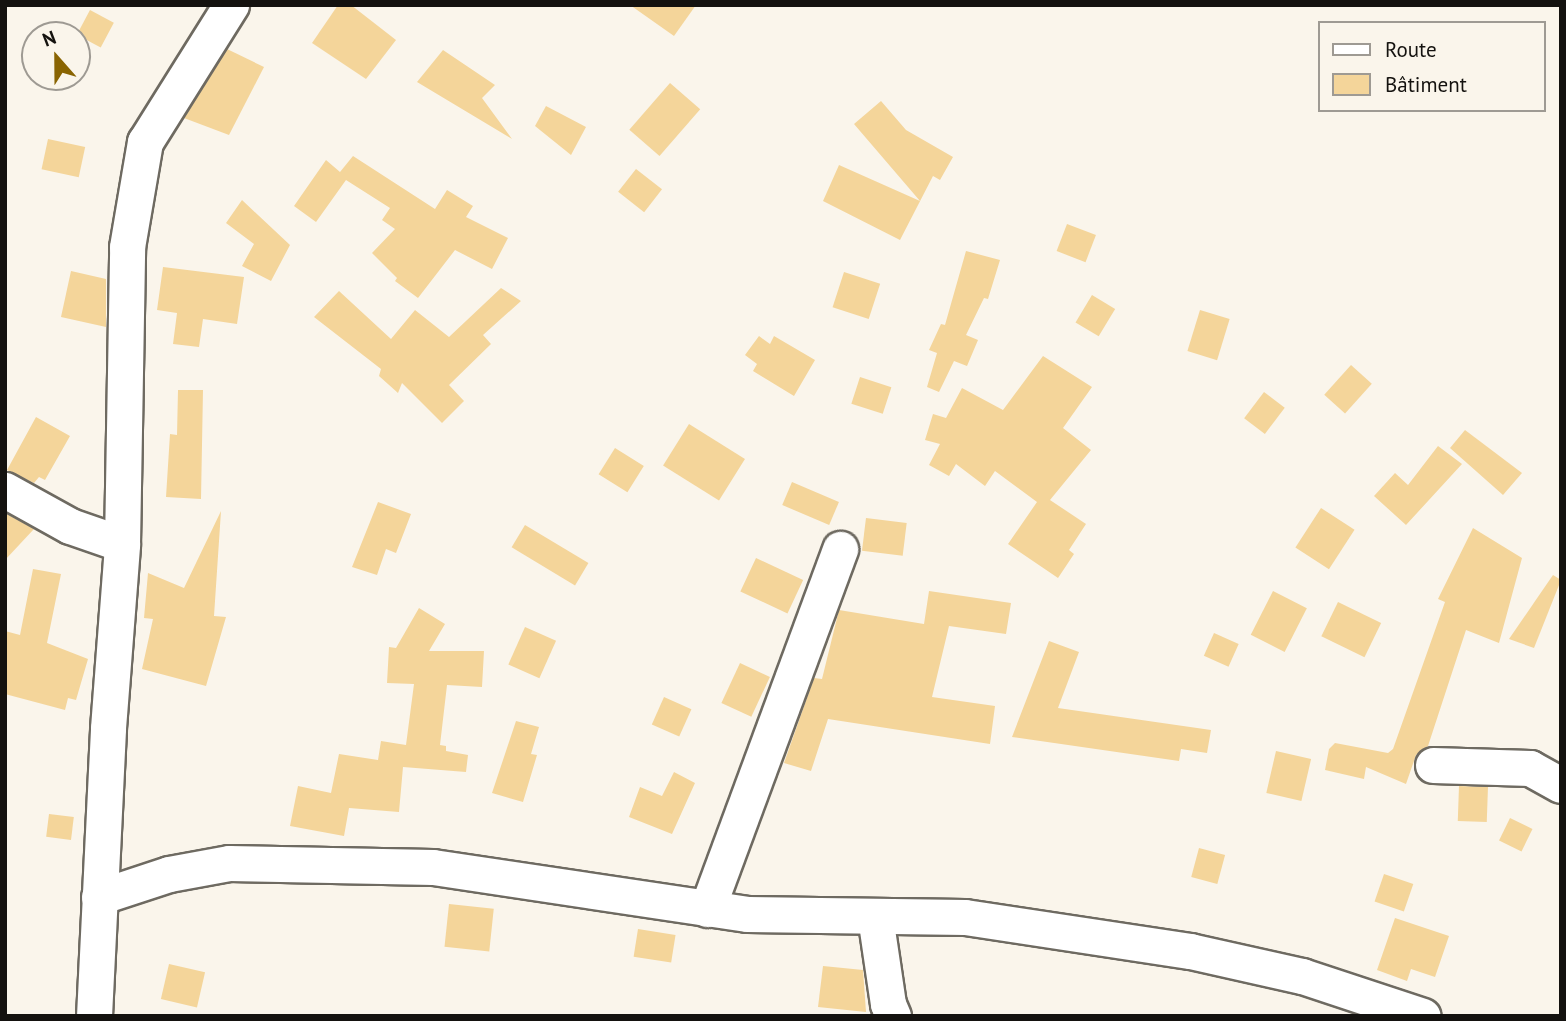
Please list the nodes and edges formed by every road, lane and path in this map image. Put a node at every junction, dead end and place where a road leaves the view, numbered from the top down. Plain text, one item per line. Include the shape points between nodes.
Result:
1 (231, 5) edge
2 (5, 490) edge
3 (122, 544) junction
4 (840, 549) dead end
5 (1433, 765) dead end
6 (1561, 785) edge
7 (99, 897) junction
8 (707, 909) junction
9 (875, 916) junction
10 (94, 1016) edge
11 (893, 1016) edge
12 (1423, 1016) edge

1 - 3 street via 145,142 127,247
2 - 3 street via 70,526
3 - 7 street
4 - 8 street
5 - 6 street via 1530,768
7 - 8 street via 169,874 229,863 386,864 433,867
7 - 10 street
8 - 9 street
9 - 11 street
9 - 12 street via 965,916 1190,951 1302,976

